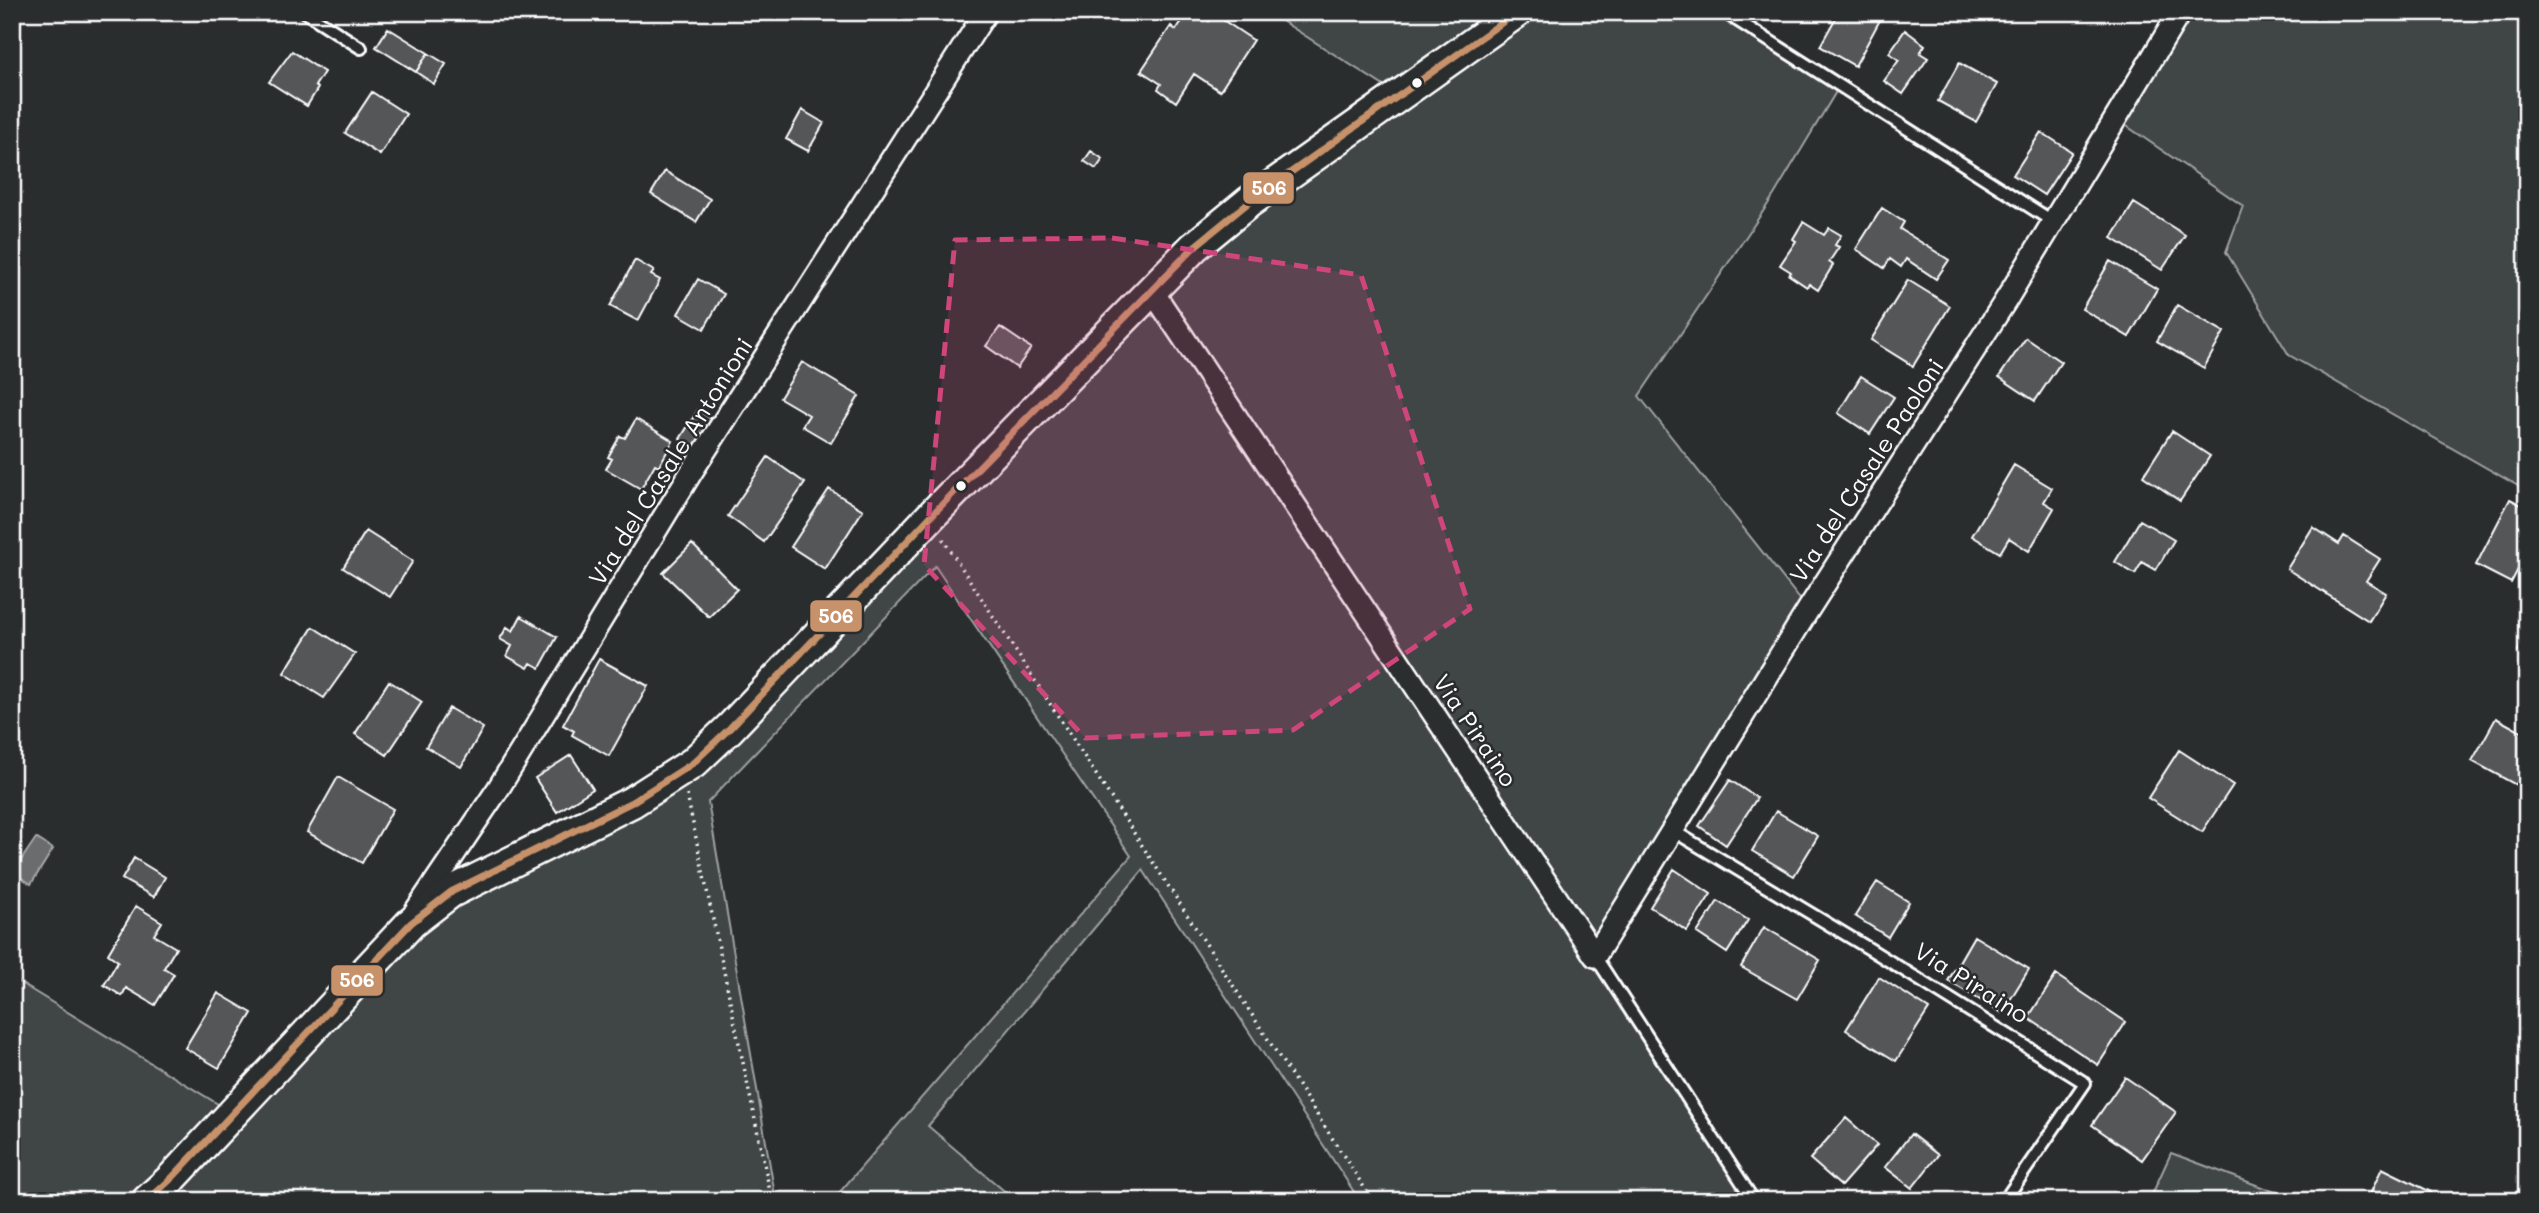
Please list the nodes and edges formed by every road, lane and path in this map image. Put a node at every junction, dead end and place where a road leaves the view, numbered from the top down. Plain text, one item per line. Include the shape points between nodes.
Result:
1 (305, 12) edge
2 (986, 12) edge
3 (1517, 12) edge
4 (1724, 12) edge
5 (2180, 12) edge
6 (361, 48) dead end
7 (2052, 221) junction
8 (1151, 289) junction
9 (930, 517) junction
10 (682, 771) junction
11 (1672, 830) junction
12 (397, 936) junction
13 (1595, 957) junction
14 (147, 1201) edge
15 (772, 1201) edge
16 (1373, 1201) edge
17 (1754, 1201) edge
18 (2004, 1201) edge

1 - 6 lane
2 - 12 street, Via del Casale Antonioni via 692,471 498,789
3 - 8 street via 1249,202
4 - 7 lane
5 - 7 street, Via del Casale Paoloni
7 - 11 street, Via del Casale Paoloni
8 - 9 street
8 - 13 street, Via Piraino
9 - 10 street via 730,728
9 - 16 path
10 - 12 street via 632,802 451,892
10 - 15 path
11 - 13 street, Via del Casale Paoloni
11 - 18 lane, Via Piraino via 2085,1083
12 - 14 street
13 - 17 lane, Via Piraino

